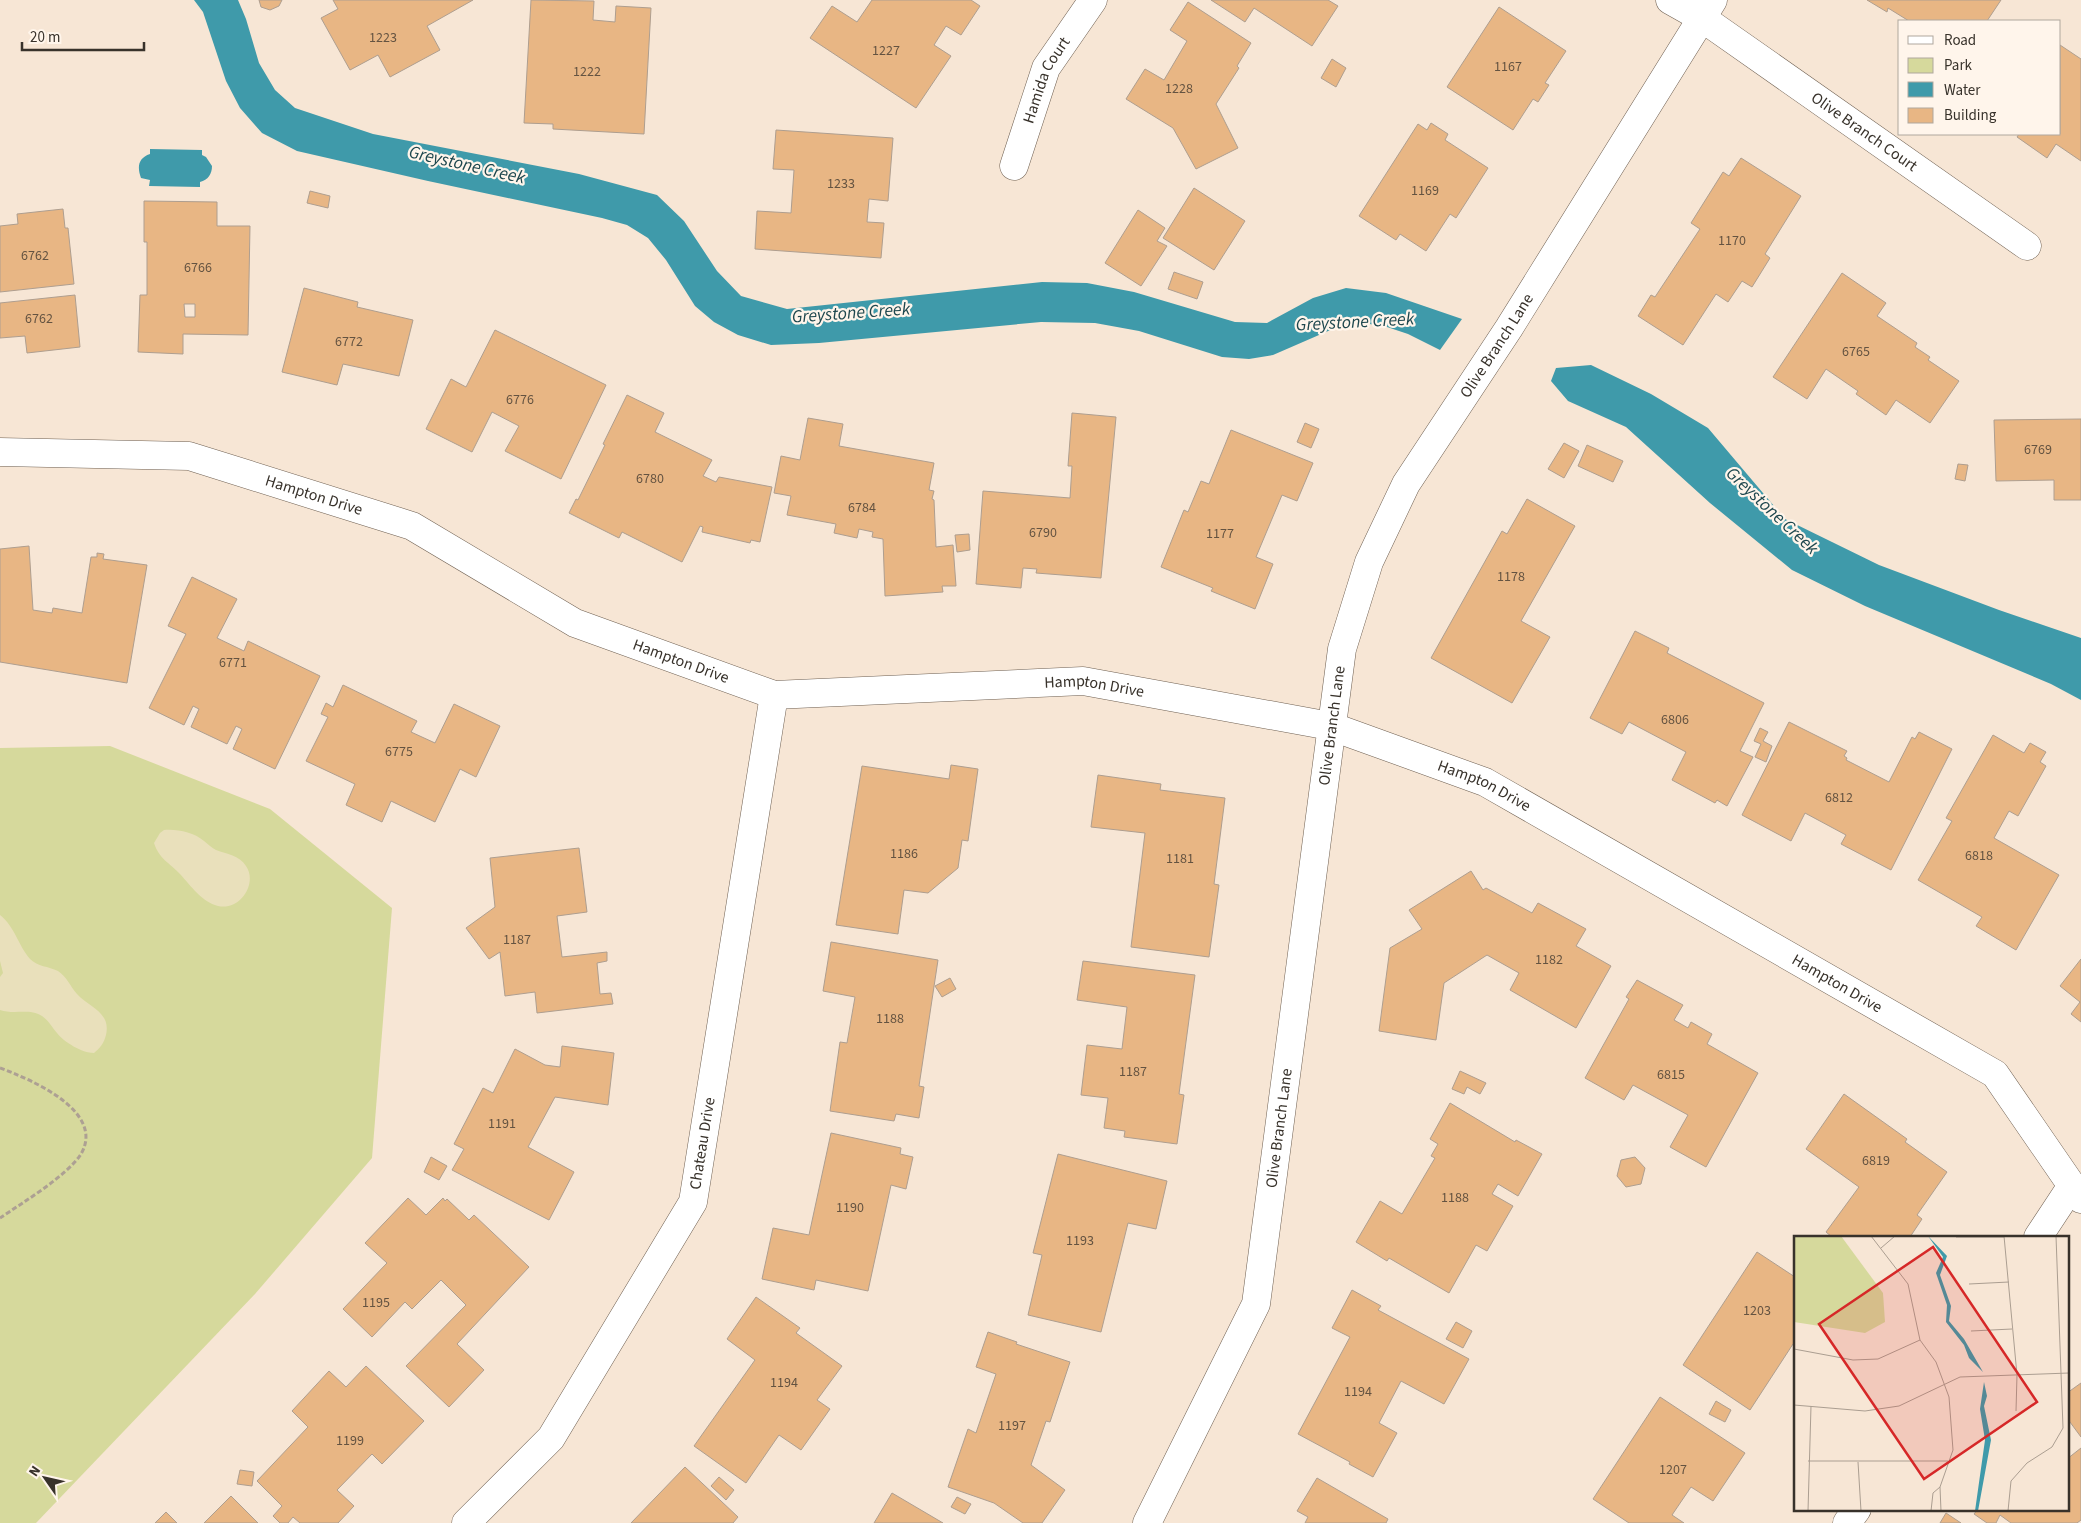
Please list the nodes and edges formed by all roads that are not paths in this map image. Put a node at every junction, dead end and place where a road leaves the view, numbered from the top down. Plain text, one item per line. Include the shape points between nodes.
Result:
1 (1093, 0) edge
2 (1670, 0) edge
3 (1708, 9) edge
4 (1014, 166) dead end
5 (2027, 246) dead end
6 (0, 452) edge
7 (774, 695) junction
8 (1330, 726) junction
9 (2076, 1193) edge
10 (2039, 1236) edge
11 (1856, 1510) edge
12 (466, 1523) edge
13 (1147, 1523) edge
14 (1848, 1523) edge

1 - 4 street, Hamida Court via 1046,68
2 - 3 street, Olive Branch Court
3 - 5 street, Olive Branch Court
3 - 8 street, Olive Branch Lane via 1509,328 1406,484 1366,570 1342,649
6 - 7 street, Hampton Drive via 189,456 402,523 575,623
7 - 8 street, Hampton Drive via 1083,681
7 - 12 street, Chateau Drive via 693,1202 551,1438
8 - 9 street, Hampton Drive via 1485,782 1995,1074
8 - 13 street, Olive Branch Lane via 1256,1304
9 - 10 street
11 - 14 street

